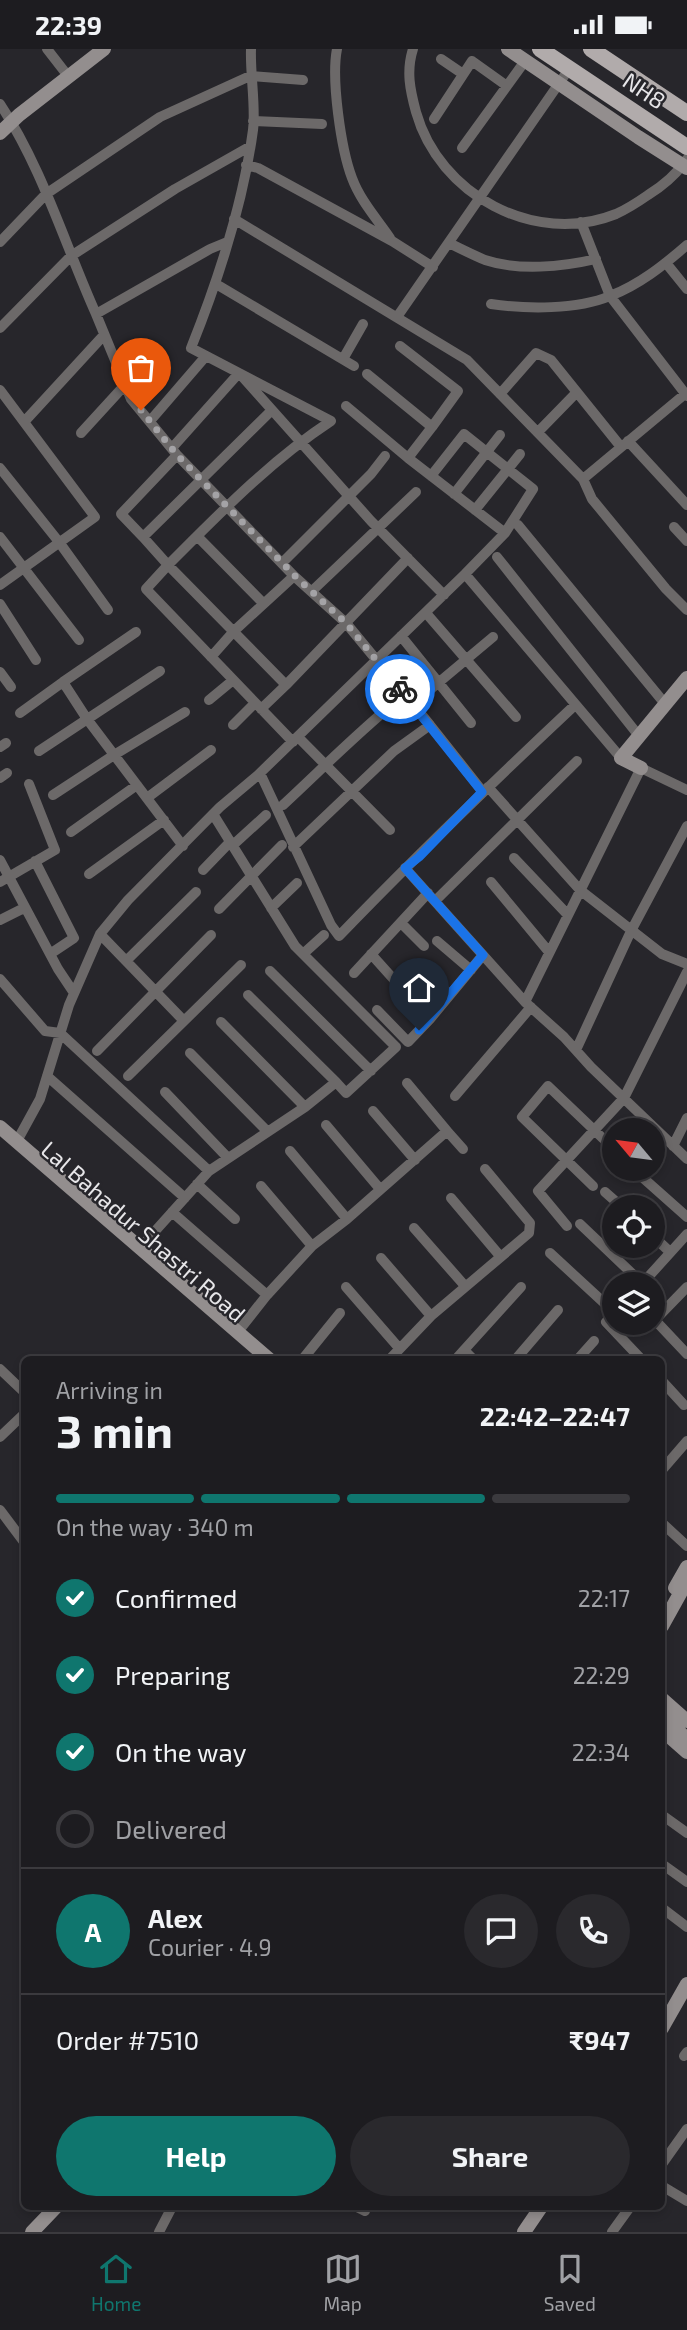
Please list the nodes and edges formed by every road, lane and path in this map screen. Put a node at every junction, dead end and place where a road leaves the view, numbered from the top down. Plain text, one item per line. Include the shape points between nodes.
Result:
1 (47, 49) edge
2 (104, 49) edge
3 (251, 49) edge
4 (337, 49) edge
5 (413, 49) edge
6 (509, 49) edge
7 (540, 49) edge
8 (591, 49) edge
9 (441, 59) dead end
10 (525, 61) junction
11 (569, 69) junction
12 (463, 74) junction
13 (68, 76) junction
14 (250, 76) junction
15 (303, 80) dead end
16 (558, 84) junction
17 (507, 86) junction
18 (0, 104) edge
19 (687, 113) edge
20 (434, 119) dead end
21 (253, 121) junction
22 (12, 122) junction
23 (322, 124) dead end
24 (0, 133) edge
25 (249, 147) junction
26 (687, 147) edge
27 (462, 148) dead end
28 (686, 164) edge
29 (246, 165) junction
30 (46, 194) junction
31 (479, 199) junction
32 (234, 219) junction
33 (582, 222) junction
34 (392, 241) junction
35 (0, 242) edge
36 (228, 242) junction
37 (449, 243) junction
38 (687, 245) edge
39 (71, 256) junction
40 (596, 259) junction
41 (666, 264) junction
42 (433, 267) junction
43 (216, 284) junction
44 (687, 289) edge
45 (610, 296) junction
46 (491, 304) dead end
47 (96, 314) junction
48 (397, 317) junction
49 (363, 324) dead end
50 (0, 328) edge
51 (104, 335) junction
52 (400, 346) dead end
53 (206, 356) junction
54 (342, 359) junction
55 (354, 366) dead end
56 (239, 373) junction
57 (367, 374) dead end
58 (124, 386) junction
59 (0, 390) edge
60 (577, 392) junction
61 (500, 394) junction
62 (686, 395) edge
63 (346, 406) dead end
64 (272, 410) junction
65 (150, 421) junction
66 (24, 422) junction
67 (432, 426) junction
68 (538, 432) junction
69 (81, 433) dead end
70 (500, 435) dead end
71 (300, 442) junction
72 (624, 444) junction
73 (174, 451) junction
74 (486, 452) junction
75 (520, 454) dead end
76 (385, 456) dead end
77 (408, 458) junction
78 (0, 468) edge
79 (508, 469) junction
80 (431, 476) junction
81 (583, 479) junction
82 (201, 480) junction
83 (416, 492) dead end
84 (454, 494) junction
85 (349, 496) junction
86 (687, 505) edge
87 (227, 507) junction
88 (475, 510) junction
89 (518, 525) dead end
90 (674, 527) dead end
91 (379, 529) junction
92 (505, 533) junction
93 (197, 536) junction
94 (0, 537) edge
95 (142, 537) junction
96 (687, 541) edge
97 (59, 542) junction
98 (497, 557) dead end
99 (408, 558) junction
100 (282, 563) junction
101 (168, 565) junction
102 (24, 567) junction
103 (466, 574) junction
104 (295, 576) junction
105 (0, 585) edge
106 (312, 591) junction
107 (444, 595) junction
108 (263, 603) junction
109 (0, 604) edge
110 (108, 610) dead end
111 (687, 610) edge
112 (426, 613) junction
113 (346, 623) junction
114 (234, 631) junction
115 (136, 632) dead end
116 (401, 636) junction
117 (493, 637) dead end
118 (79, 640) dead end
119 (211, 657) junction
120 (466, 659) junction
121 (36, 660) dead end
122 (376, 661) junction
123 (0, 671) edge
124 (160, 671) dead end
125 (687, 678) edge
126 (232, 681) junction
127 (62, 682) junction
128 (439, 683) junction
129 (286, 685) junction
130 (11, 687) dead end
131 (405, 694) junction
132 (209, 700) dead end
133 (413, 704) junction
134 (575, 705) junction
135 (666, 705) junction
136 (258, 706) junction
137 (185, 712) dead end
138 (20, 713) dead end
139 (516, 717) dead end
140 (87, 719) junction
141 (471, 723) dead end
142 (233, 725) dead end
143 (430, 725) junction
144 (639, 736) junction
145 (295, 739) junction
146 (211, 750) dead end
147 (39, 751) dead end
148 (114, 755) junction
149 (621, 758) junction
150 (577, 761) dead end
151 (326, 766) junction
152 (641, 768) junction
153 (260, 773) junction
154 (29, 785) dead end
155 (137, 785) junction
156 (485, 789) junction
157 (351, 790) junction
158 (687, 790) edge
159 (54, 795) dead end
160 (146, 798) junction
161 (283, 805) dead end
162 (213, 814) junction
163 (266, 815) dead end
164 (164, 820) junction
165 (517, 820) junction
166 (687, 826) edge
167 (390, 830) dead end
168 (71, 832) dead end
169 (232, 843) junction
170 (183, 846) junction
171 (288, 846) junction
172 (514, 858) dead end
173 (0, 860) edge
174 (35, 861) junction
175 (405, 868) junction
176 (203, 870) dead end
177 (89, 874) dead end
178 (251, 876) junction
179 (4, 880) edge
180 (297, 883) dead end
181 (491, 883) dead end
182 (580, 890) junction
183 (196, 892) dead end
184 (431, 897) junction
185 (24, 908) junction
186 (271, 908) junction
187 (219, 909) dead end
188 (568, 915) junction
189 (0, 920) edge
190 (401, 923) junction
191 (631, 931) junction
192 (100, 934) junction
193 (211, 935) dead end
194 (324, 935) dead end
195 (437, 941) dead end
196 (424, 946) dead end
197 (549, 952) junction
198 (50, 954) junction
199 (303, 954) junction
200 (371, 954) junction
201 (483, 955) junction
202 (126, 961) junction
203 (416, 964) dead end
204 (687, 964) edge
205 (242, 965) dead end
206 (471, 970) junction
207 (270, 971) dead end
208 (687, 972) edge
209 (354, 973) dead end
210 (0, 979) edge
211 (155, 991) junction
212 (74, 993) junction
213 (248, 995) dead end
214 (450, 995) junction
215 (528, 1004) junction
216 (377, 1010) dead end
217 (430, 1019) junction
218 (184, 1021) junction
219 (221, 1022) dead end
220 (61, 1033) junction
221 (576, 1050) junction
222 (97, 1051) dead end
223 (190, 1053) dead end
224 (371, 1071) junction
225 (47, 1076) junction
226 (128, 1076) dead end
227 (336, 1082) junction
228 (407, 1083) dead end
229 (165, 1091) dead end
230 (455, 1096) dead end
231 (624, 1098) junction
232 (305, 1107) junction
233 (373, 1111) dead end
234 (687, 1118) edge
235 (326, 1125) dead end
236 (267, 1131) junction
237 (447, 1131) junction
238 (595, 1131) junction
239 (4, 1136) edge
240 (602, 1138) edge
241 (673, 1146) junction
242 (463, 1149) dead end
243 (290, 1151) dead end
244 (228, 1158) junction
245 (687, 1159) edge
246 (415, 1160) junction
247 (566, 1161) junction
248 (485, 1169) dead end
249 (209, 1171) junction
250 (646, 1181) edge
251 (197, 1184) junction
252 (261, 1186) dead end
253 (593, 1186) dead end
254 (380, 1189) junction
255 (605, 1192) dead end
256 (608, 1195) edge
257 (185, 1198) junction
258 (451, 1198) dead end
259 (172, 1212) junction
260 (687, 1217) edge
261 (235, 1219) dead end
262 (347, 1219) junction
263 (580, 1224) dead end
264 (567, 1226) dead end
265 (414, 1228) dead end
266 (687, 1234) edge
267 (312, 1246) junction
268 (665, 1247) edge
269 (139, 1249) junction
270 (670, 1252) junction
271 (550, 1253) dead end
272 (500, 1256) junction
273 (380, 1258) dead end
274 (630, 1272) edge
275 (652, 1272) edge
276 (465, 1286) junction
277 (346, 1287) dead end
278 (521, 1287) dead end
279 (687, 1287) edge
280 (267, 1295) junction
281 (602, 1301) edge
282 (665, 1308) edge
283 (558, 1310) dead end
284 (340, 1313) dead end
285 (431, 1316) junction
286 (665, 1331) edge
287 (237, 1333) junction
288 (618, 1335) edge
289 (594, 1341) dead end
290 (399, 1348) junction
291 (464, 1350) junction
292 (687, 1354) edge
293 (260, 1356) edge
294 (260, 1356) edge
295 (305, 1356) edge
296 (392, 1356) edge
297 (459, 1356) edge
298 (470, 1356) edge
299 (518, 1356) edge
300 (581, 1356) edge
301 (638, 1356) edge
302 (0, 1369) edge
303 (665, 1384) edge
304 (21, 1389) edge
305 (684, 1405) dead end
306 (21, 1417) edge
307 (0, 1437) edge
308 (687, 1441) edge
309 (665, 1467) edge
310 (0, 1510) edge
311 (665, 1526) edge
312 (21, 1538) edge
313 (687, 1546) edge
314 (687, 1567) edge
315 (687, 1581) edge
316 (665, 1606) edge
317 (665, 1621) edge
318 (665, 1693) edge
319 (665, 1702) edge
320 (687, 1711) edge
321 (665, 1719) edge
322 (687, 1721) edge
323 (665, 1733) edge
324 (687, 1739) edge
325 (687, 1752) edge
326 (665, 1817) edge
327 (687, 1833) edge
328 (665, 1866) edge
329 (687, 1882) edge
330 (665, 1910) edge
331 (687, 1927) edge
332 (687, 1984) edge
333 (665, 2023) edge
334 (687, 2129) edge
335 (665, 2160) edge
336 (665, 2188) edge
337 (687, 2201) edge
338 (53, 2210) edge
339 (63, 2210) edge
340 (170, 2210) edge
341 (539, 2210) edge
342 (628, 2210) edge
343 (32, 2232) edge
344 (42, 2232) edge
345 (159, 2232) edge
346 (524, 2232) edge
347 (612, 2232) edge

1 - 13 street
2 - 13 main road
3 - 14 street
4 - 34 street via 336,96 352,177
5 - 31 street via 409,84 426,139 439,161
6 - 10 main road
7 - 11 main road, NH8
8 - 19 main road, NH8
9 - 12 street
10 - 16 main road
10 - 17 street
11 - 16 street
11 - 26 main road, NH8
12 - 17 street via 472,61
12 - 20 street
13 - 22 main road
14 - 15 street
14 - 21 street
14 - 30 street via 160,117
16 - 28 main road
16 - 31 street
17 - 27 street
18 - 22 street
21 - 23 street
21 - 25 street
22 - 24 main road
22 - 30 street
25 - 29 street
25 - 39 street
28 - 33 street via 667,183 631,206
29 - 32 street
29 - 34 street
30 - 35 street
30 - 39 street
31 - 33 street via 524,219
31 - 37 street
32 - 36 street
32 - 48 street
33 - 40 street
34 - 42 street
36 - 43 street
36 - 47 street
37 - 40 street via 485,260 513,265
37 - 42 street
38 - 41 street
39 - 47 street
39 - 50 street
40 - 45 street
41 - 44 street
41 - 45 street
42 - 48 street
43 - 53 street via 191,348
43 - 54 street
45 - 46 street via 530,308
45 - 62 street
47 - 51 street
48 - 61 street via 467,359
49 - 54 street
51 - 58 street
51 - 66 street
52 - 67 street via 458,391
53 - 56 street
53 - 65 street
54 - 55 street
56 - 64 street
56 - 71 street via 331,422
56 - 73 street
57 - 67 street
58 - 65 street
58 - 69 street
59 - 66 street
60 - 61 street via 551,360 536,353
60 - 68 street
60 - 72 street
61 - 68 street
62 - 72 street
63 - 77 street
64 - 71 street
64 - 82 street
65 - 73 street
66 - 97 street via 95,517
67 - 77 street
68 - 81 street
70 - 74 street
71 - 85 street
71 - 87 street
72 - 81 street
72 - 86 street
73 - 82 street
73 - 95 street via 121,514
74 - 79 street
74 - 80 street via 464,434
74 - 84 street
75 - 79 street
76 - 85 street
77 - 80 street
78 - 97 street
79 - 88 street
79 - 92 street via 533,489
80 - 84 street
81 - 111 street via 592,499
82 - 87 street
82 - 95 street
83 - 91 street
84 - 88 street
85 - 91 street
85 - 100 street
87 - 93 street
87 - 100 street
88 - 92 street
89 - 135 street
90 - 96 street
91 - 99 street
91 - 106 street
92 - 103 street
93 - 101 street
93 - 108 street
94 - 102 street
95 - 101 street
97 - 102 street
97 - 110 street
98 - 144 street
99 - 107 street
99 - 113 street
100 - 104 street
101 - 114 street
101 - 119 street via 146,589
102 - 105 street
102 - 118 street
103 - 107 street
103 - 134 street
104 - 106 street
104 - 108 street
106 - 113 street
107 - 112 street
108 - 114 street
109 - 121 street
112 - 116 street
112 - 120 street
113 - 122 street
113 - 129 street
114 - 119 street
114 - 129 street
115 - 127 street
116 - 122 street
116 - 128 street
117 - 120 street
119 - 126 street
120 - 128 street
120 - 139 street
122 - 131 street
122 - 145 street
123 - 130 street
124 - 140 street
125 - 135 main road
126 - 132 street
126 - 136 street
127 - 138 street
127 - 140 street
128 - 133 street
128 - 141 street
129 - 136 street
131 - 133 street
131 - 151 street
133 - 143 street
134 - 149 street
134 - 156 street
135 - 144 main road
136 - 142 street
136 - 145 street
137 - 148 street
140 - 147 street
140 - 148 street
143 - 156 street
143 - 157 street
144 - 149 main road
145 - 151 street
145 - 153 street
146 - 160 street
148 - 155 street
148 - 159 street
149 - 152 main road
150 - 165 street
151 - 157 street
151 - 161 street
152 - 158 street
152 - 182 street
153 - 162 street
153 - 171 street
154 - 174 street via 55,850
155 - 160 street
155 - 168 street
156 - 165 street
156 - 175 street
157 - 167 street
157 - 171 street
160 - 164 street
162 - 169 street
162 - 170 street
163 - 169 street
164 - 170 street
164 - 177 street
165 - 182 street
165 - 184 street
166 - 191 street
169 - 176 street
169 - 178 street
170 - 192 street
171 - 175 street via 339,936
171 - 178 street
172 - 188 street
173 - 179 street
174 - 179 street
174 - 198 street via 74,938
175 - 184 street
178 - 186 street
178 - 187 street
179 - 185 street
180 - 186 street
181 - 197 street
182 - 188 street
182 - 191 street
183 - 202 street
184 - 190 street
184 - 201 street
185 - 189 street
185 - 198 street
186 - 199 street
188 - 197 street
190 - 196 street
190 - 200 street
191 - 204 street via 662,954
191 - 221 street
192 - 202 street
192 - 212 street
193 - 211 street
194 - 199 street
195 - 206 street
197 - 215 street
198 - 212 street
199 - 224 street via 396,1047
200 - 209 street
200 - 217 street
201 - 206 street
201 - 215 street
202 - 211 street
203 - 214 street
205 - 218 street
206 - 214 street
207 - 224 street
208 - 231 street
210 - 220 street via 45,1031
211 - 218 street
211 - 222 street
212 - 220 street
213 - 227 street
214 - 217 street
215 - 221 street
215 - 230 street
216 - 217 street via 408,1042
218 - 226 street
219 - 232 street
220 - 225 street
220 - 249 street
221 - 231 street
223 - 236 street
224 - 227 street via 346,1093
225 - 239 street via 40,1099
225 - 257 street
227 - 232 street
228 - 237 street
229 - 244 street
231 - 238 street
231 - 241 street
232 - 236 street
233 - 246 street
234 - 241 street
235 - 254 street
236 - 244 street
237 - 242 street
237 - 246 street
238 - 240 street
238 - 247 street
238 - 247 street via 548,1086 522,1117
239 - 269 main road
239 - 293 main road, Lal Bahadur Shastri Road
241 - 245 street
243 - 262 street
244 - 249 street
246 - 254 street
247 - 253 street
247 - 264 street via 538,1191
248 - 272 street via 531,1228
249 - 251 street
250 - 260 street
251 - 257 street
251 - 261 street
252 - 267 street
254 - 262 street
255 - 256 street
257 - 259 street
258 - 272 street
259 - 269 street
259 - 280 street
262 - 267 street
263 - 274 street
265 - 276 street
266 - 270 street
267 - 280 street
268 - 270 street
269 - 287 main road
270 - 275 street
271 - 281 street
272 - 276 street
273 - 285 street
276 - 285 street
277 - 290 street
278 - 291 street
279 - 282 street
280 - 287 street
283 - 299 street
284 - 295 street
285 - 290 street
286 - 292 street
287 - 294 main road
288 - 301 street
289 - 300 street
290 - 296 street
291 - 297 street
291 - 298 street
302 - 304 street
303 - 305 street
306 - 307 street
308 - 309 street
310 - 312 street
311 - 313 street
314 - 316 main road
315 - 317 main road
318 - 320 main road
319 - 322 main road
321 - 324 main road
323 - 325 main road
326 - 327 street
328 - 329 street
330 - 331 street
332 - 333 main road
334 - 335 street
336 - 337 street
338 - 343 main road
339 - 344 main road
340 - 345 street
341 - 346 main road
342 - 347 street

